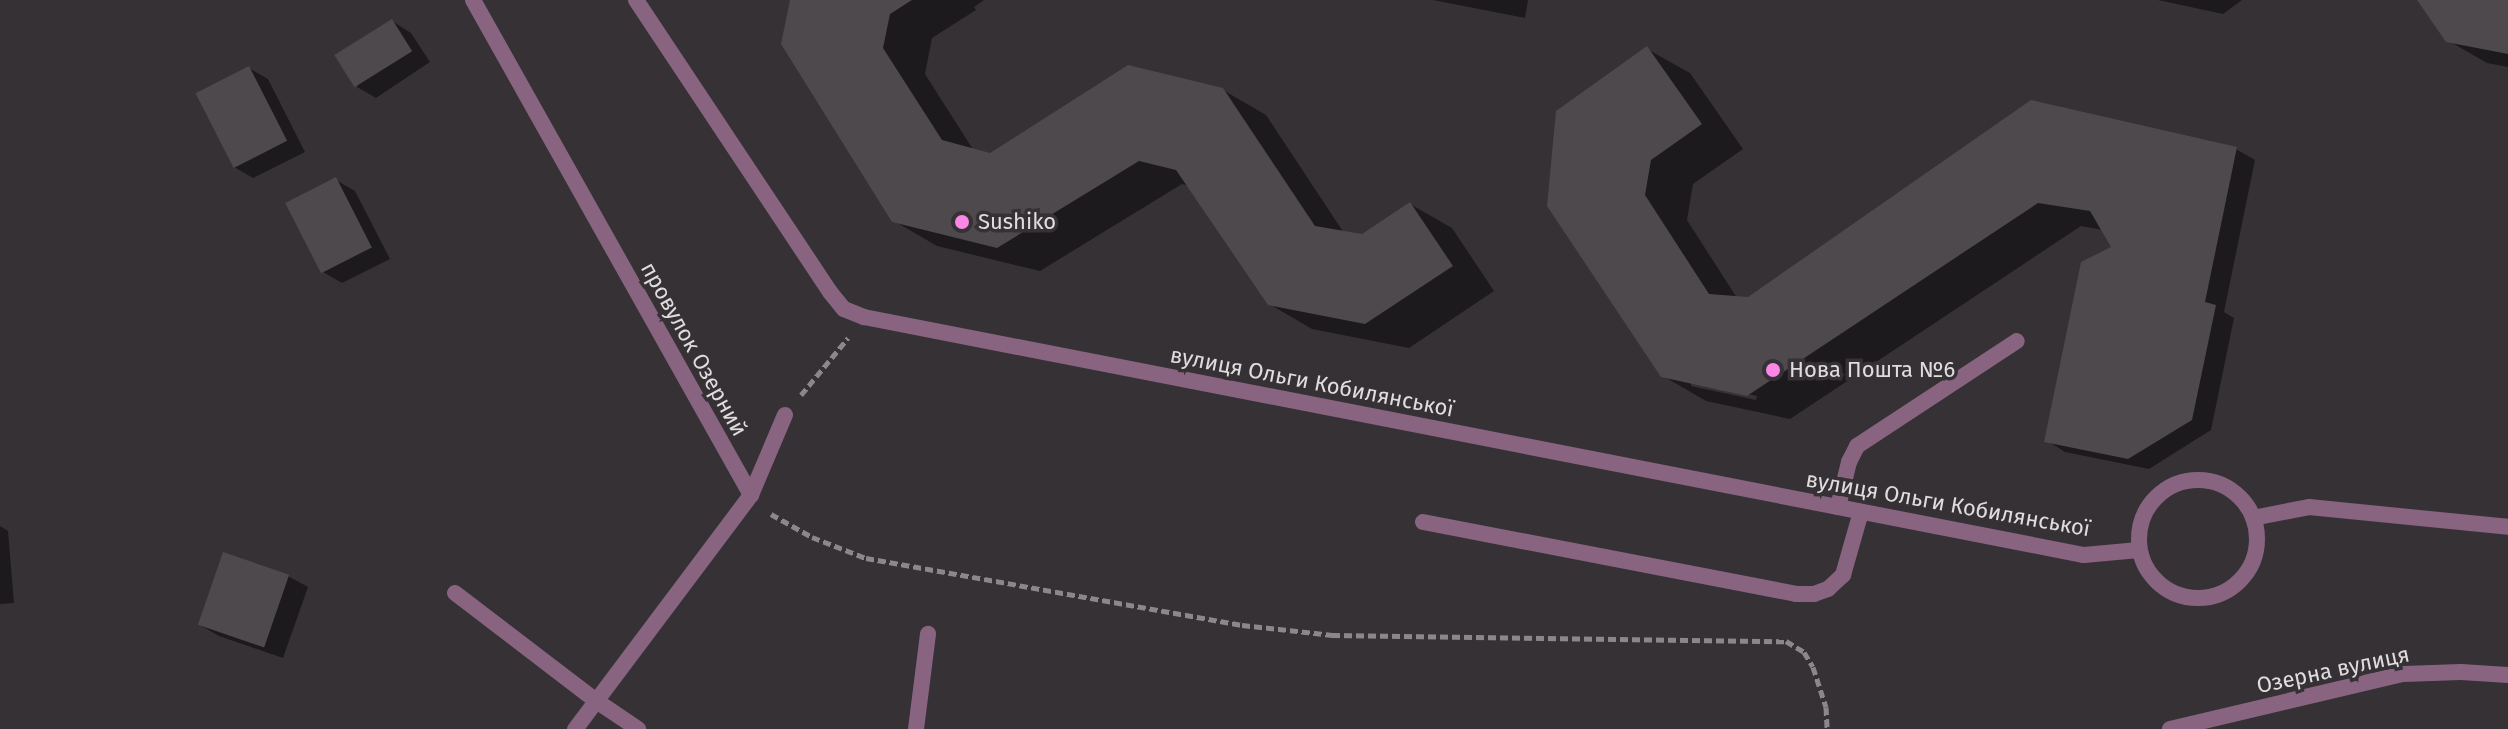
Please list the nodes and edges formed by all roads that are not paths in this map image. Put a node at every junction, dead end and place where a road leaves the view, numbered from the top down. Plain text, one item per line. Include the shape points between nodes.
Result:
1 (473, 0) edge
2 (636, 0) edge
3 (2017, 341) dead end
4 (785, 415) road end
5 (751, 495) junction
6 (1838, 507) junction
7 (1861, 512) junction
8 (2253, 518) junction
9 (1423, 522) dead end
10 (2508, 527) edge
11 (2139, 550) junction
12 (455, 593) dead end
13 (928, 634) dead end
14 (2508, 675) edge
15 (595, 700) junction
16 (575, 729) edge
17 (638, 729) edge
18 (916, 729) edge
19 (2170, 729) edge

1 - 5 street, провулок Озерний
2 - 6 street, вулиця Ольги Кобилянської via 844,309
3 - 6 street via 1857,446
4 - 5 street
5 - 15 street
6 - 7 street, вулиця Ольги Кобилянської
7 - 9 street via 1843,575 1814,594
7 - 11 street, вулиця Ольги Кобилянської via 2084,555
8 - 10 street via 2309,507
8 - 11 street via 2229,488 2211,481 2173,484 2145,512 2138,530
8 - 11 street via 2257,537 2246,574 2215,596 2176,595 2158,584
12 - 15 street
13 - 18 street
14 - 19 street, Озерна вулиця via 2403,674
15 - 16 street
15 - 17 street

